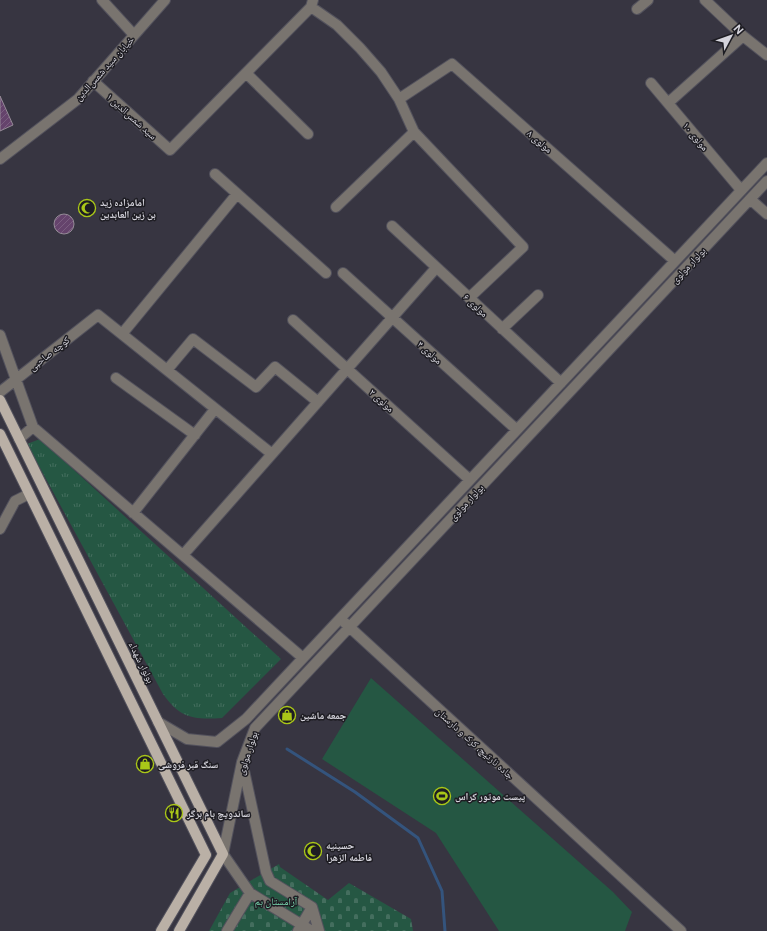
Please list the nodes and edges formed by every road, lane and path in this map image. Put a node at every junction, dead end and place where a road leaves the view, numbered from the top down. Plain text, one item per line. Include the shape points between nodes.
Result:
1 (102, 0) edge
2 (165, 0) edge
3 (648, 0) edge
4 (705, 0) edge
5 (312, 3) edge
6 (637, 9) dead end
7 (134, 35) junction
8 (743, 36) junction
9 (765, 50) edge
10 (246, 73) junction
11 (93, 81) junction
12 (651, 83) dead end
13 (399, 99) junction
14 (668, 103) junction
15 (414, 132) junction
16 (308, 134) dead end
17 (0, 159) edge
18 (767, 163) edge
19 (215, 174) dead end
20 (767, 181) edge
21 (742, 190) junction
22 (237, 194) junction
23 (750, 199) junction
24 (336, 207) dead end
25 (767, 214) edge
26 (392, 226) dead end
27 (675, 261) junction
28 (436, 268) junction
29 (326, 273) dead end
30 (343, 273) dead end
31 (538, 295) dead end
32 (469, 298) junction
33 (392, 318) junction
34 (293, 320) dead end
35 (618, 322) junction
36 (502, 329) junction
37 (627, 330) junction
38 (122, 334) junction
39 (0, 335) edge
40 (347, 369) junction
41 (167, 370) junction
42 (116, 378) dead end
43 (16, 379) junction
44 (561, 383) junction
45 (0, 392) edge
46 (0, 400) edge
47 (318, 402) junction
48 (215, 409) junction
49 (34, 427) junction
50 (516, 430) junction
51 (0, 434) edge
52 (195, 435) junction
53 (19, 439) junction
54 (272, 454) junction
55 (470, 480) junction
56 (29, 494) junction
57 (133, 513) junction
58 (0, 529) edge
59 (183, 555) junction
60 (102, 609) junction
61 (89, 615) junction
62 (341, 618) junction
63 (349, 627) junction
64 (303, 658) junction
65 (246, 720) junction
66 (158, 722) junction
67 (255, 728) junction
68 (242, 762) junction
69 (223, 854) junction
70 (250, 893) junction
71 (312, 906) junction
72 (300, 928) edge
73 (161, 931) edge
74 (179, 931) edge
75 (227, 931) edge
76 (312, 931) edge
77 (319, 931) edge
78 (681, 931) edge

1 - 7 street
2 - 7 street, خیابان سید شمس‌الدین
3 - 6 street
4 - 8 street
5 - 10 street
5 - 13 street via 360,48 381,72
7 - 11 street, خیابان سید شمس‌الدین
8 - 9 street
8 - 14 street
10 - 11 street, سید شمس‌الدین ۱ via 170,150
10 - 16 street
11 - 17 street, خیابان سید شمس‌الدین via 78,99
12 - 14 street, مولوی ۱۰
13 - 15 street
13 - 27 street, مولوی ۸ via 452,64
14 - 21 street, مولوی ۱۰
15 - 24 street
15 - 32 street via 523,247
18 - 21 street, بولوار مولوی
19 - 22 street
20 - 23 street, بولوار مولوی
21 - 27 street, بولوار مولوی
22 - 29 street
22 - 38 street
23 - 25 street
23 - 37 street, بولوار مولوی
26 - 28 street, مولوی ۶
27 - 35 street, بولوار مولوی
28 - 32 street, مولوی ۶
28 - 33 street
30 - 33 street, مولوی ۴
31 - 36 street
32 - 36 street, مولوی ۶
33 - 40 street
33 - 50 street, مولوی ۴
34 - 40 street, مولوی ۲
35 - 37 street
35 - 44 street, بولوار مولوی
36 - 44 street, مولوی ۶
37 - 63 street, بولوار مولوی
38 - 41 street
38 - 43 street, کوچه صاحبی via 98,315
39 - 43 street
40 - 47 street
40 - 55 street, مولوی ۲
41 - 47 street via 193,339 256,387 275,367
41 - 48 street
42 - 52 street
43 - 45 street, کوچه صاحبی
43 - 49 street
44 - 50 street, بولوار مولوی
46 - 53 main road, بولوار شهداء
47 - 54 street
48 - 52 street
48 - 54 street
49 - 53 street
49 - 57 street
50 - 55 street, بولوار مولوی
51 - 56 main road
52 - 57 street
53 - 60 main road, بولوار شهداء
54 - 59 street
55 - 62 street, بولوار مولوی
56 - 58 street via 15,501
56 - 61 main road
57 - 59 street
59 - 64 street
60 - 61 main road
60 - 66 main road, بولوار شهداء
61 - 73 main road via 206,855
62 - 63 street, جاده نارتیچ، کرک و دارستان
62 - 64 street, بولوار مولوی
63 - 67 street, بولوار مولوی
63 - 78 street, جاده نارتیچ، کرک و دارستان
64 - 65 street, بولوار مولوی
65 - 66 street, بولوار مولوی via 217,742 187,739
65 - 67 street
66 - 69 main road, بولوار شهداء
67 - 68 street, بولوار مولوی
68 - 69 street, بولوار مولوی
68 - 71 street via 270,881
69 - 70 street
69 - 74 main road
70 - 72 street
70 - 75 street
71 - 72 street
71 - 77 street
72 - 76 street

